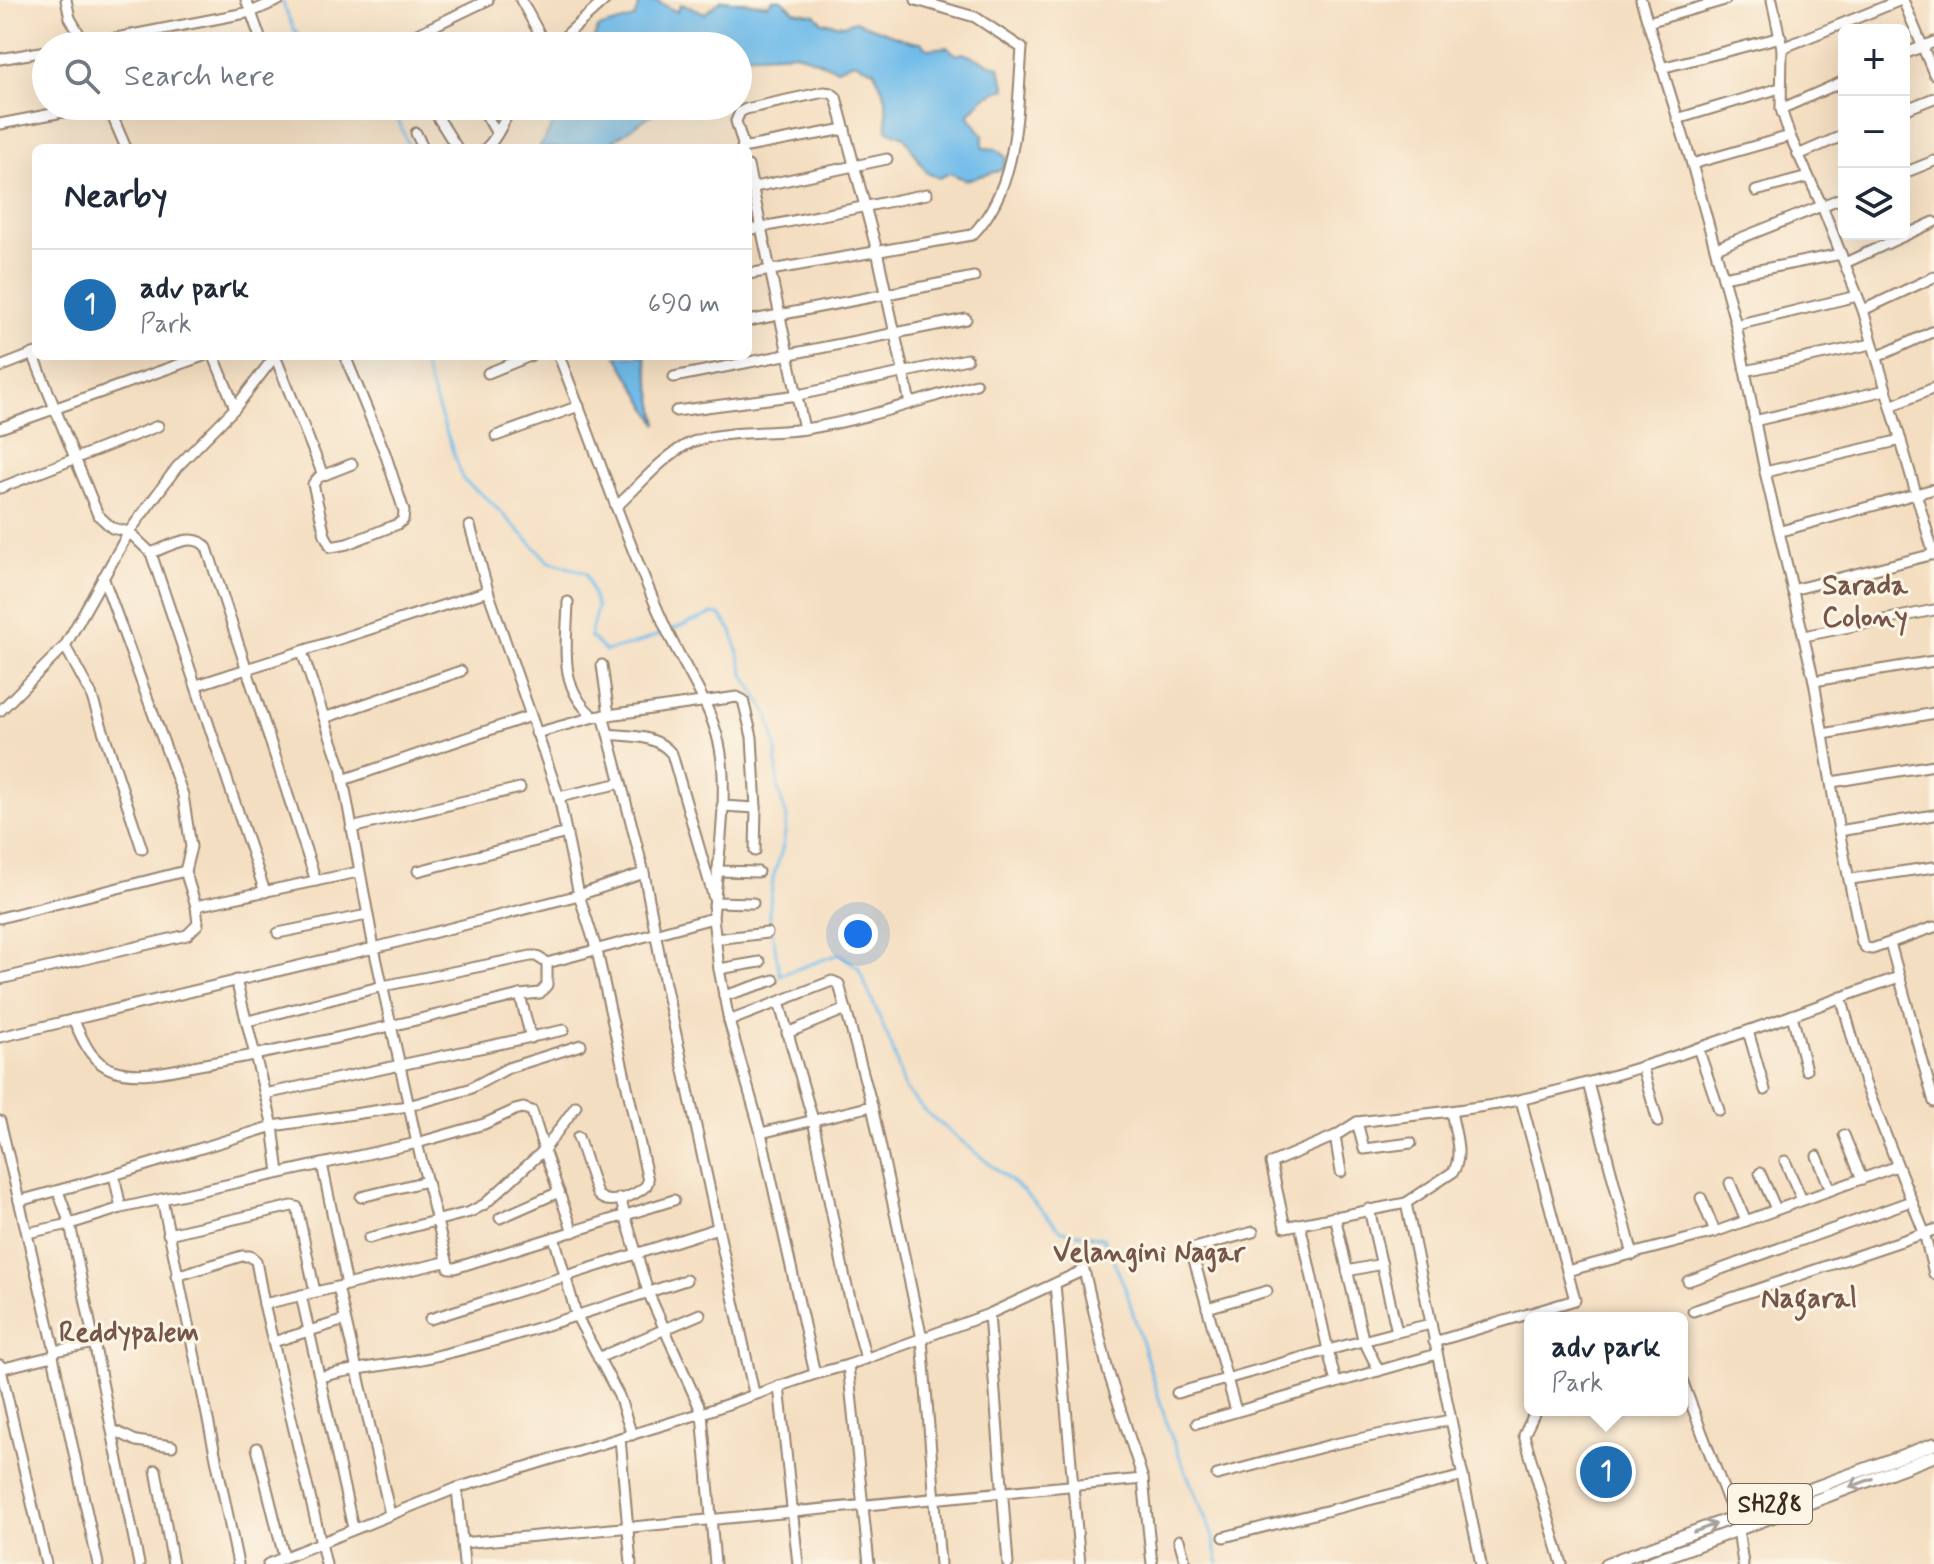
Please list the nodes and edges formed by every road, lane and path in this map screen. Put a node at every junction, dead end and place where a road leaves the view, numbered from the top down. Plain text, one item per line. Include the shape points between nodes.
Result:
1 (66, 0) edge
2 (246, 0) edge
3 (488, 0) edge
4 (521, 0) edge
5 (605, 0) edge
6 (916, 0) edge
7 (1641, 0) edge
8 (1725, 0) edge
9 (1773, 0) edge
10 (1902, 0) edge
11 (274, 2) edge
12 (251, 12) junction
13 (1648, 22) junction
14 (78, 32) edge
15 (150, 32) edge
16 (258, 32) edge
17 (421, 32) edge
18 (538, 32) edge
19 (570, 32) edge
20 (1781, 37) junction
21 (1934, 42) edge
22 (1923, 46) junction
23 (1782, 48) junction
24 (1910, 51) edge
25 (32, 53) edge
26 (0, 59) edge
27 (1661, 68) junction
28 (1934, 74) edge
29 (1838, 84) edge
30 (1780, 88) junction
31 (1934, 98) edge
32 (1910, 108) edge
33 (752, 109) edge
34 (1781, 109) junction
35 (32, 118) edge
36 (1677, 119) junction
37 (114, 120) edge
38 (440, 120) edge
39 (486, 120) edge
40 (505, 120) edge
41 (736, 120) edge
42 (0, 124) edge
43 (845, 129) junction
44 (416, 133) dead end
45 (1790, 136) junction
46 (1838, 138) edge
47 (493, 142) edge
48 (124, 144) edge
49 (421, 144) edge
50 (455, 144) edge
51 (742, 144) edge
52 (752, 146) edge
53 (1798, 155) junction
54 (887, 159) dead end
55 (1934, 161) edge
56 (1692, 164) junction
57 (855, 166) junction
58 (1910, 171) edge
59 (1808, 177) junction
60 (752, 188) edge
61 (1756, 191) dead end
62 (752, 194) edge
63 (927, 194) dead end
64 (1838, 199) edge
65 (1822, 206) junction
66 (865, 208) junction
67 (1934, 222) edge
68 (762, 227) junction
69 (752, 229) edge
70 (1716, 248) junction
71 (877, 251) junction
72 (1843, 258) junction
73 (771, 269) junction
74 (752, 273) edge
75 (974, 277) dead end
76 (1723, 277) junction
77 (1934, 277) edge
78 (886, 294) junction
79 (1857, 296) junction
80 (1863, 310) junction
81 (781, 315) junction
82 (966, 319) dead end
83 (752, 320) edge
84 (1736, 325) junction
85 (1934, 331) edge
86 (895, 334) junction
87 (1872, 344) junction
88 (32, 354) edge
89 (789, 355) junction
90 (1877, 357) junction
91 (967, 359) dead end
92 (38, 360) edge
93 (191, 360) edge
94 (216, 360) edge
95 (272, 360) edge
96 (277, 360) edge
97 (347, 360) edge
98 (520, 360) edge
99 (561, 360) edge
100 (0, 367) edge
101 (1745, 371) junction
102 (903, 372) junction
103 (488, 373) dead end
104 (674, 377) dead end
105 (976, 384) dead end
106 (1934, 388) edge
107 (1886, 390) junction
108 (798, 395) junction
109 (910, 403) junction
110 (579, 406) junction
111 (1891, 406) junction
112 (55, 407) junction
113 (235, 408) junction
114 (676, 411) dead end
115 (1754, 421) junction
116 (158, 426) dead end
117 (0, 428) edge
118 (804, 429) junction
119 (496, 436) dead end
120 (1901, 440) junction
121 (76, 459) junction
122 (352, 464) dead end
123 (1765, 472) junction
124 (323, 475) junction
125 (0, 488) edge
126 (1934, 489) edge
127 (1917, 495) junction
128 (616, 507) junction
129 (470, 526) dead end
130 (1781, 531) junction
131 (129, 532) junction
132 (1933, 550) edge
133 (151, 553) junction
134 (103, 577) junction
135 (1792, 590) junction
136 (488, 591) junction
137 (568, 602) dead end
138 (1934, 610) edge
139 (1804, 636) junction
140 (65, 646) junction
141 (302, 652) junction
142 (1934, 661) edge
143 (602, 665) dead end
144 (247, 669) junction
145 (461, 671) dead end
146 (1814, 681) junction
147 (197, 685) junction
148 (703, 702) junction
149 (0, 711) edge
150 (1934, 713) edge
151 (530, 716) junction
152 (602, 716) junction
153 (324, 718) junction
154 (536, 733) junction
155 (608, 734) junction
156 (1824, 734) junction
157 (1934, 765) edge
158 (343, 780) junction
159 (1832, 782) junction
160 (621, 783) junction
161 (520, 788) dead end
162 (559, 797) junction
163 (722, 806) junction
164 (756, 808) junction
165 (1934, 815) edge
166 (351, 828) junction
167 (1839, 831) junction
168 (567, 833) junction
169 (142, 849) dead end
170 (755, 851) dead end
171 (1934, 867) edge
172 (185, 871) junction
173 (418, 871) dead end
174 (717, 871) junction
175 (358, 872) junction
176 (758, 872) dead end
177 (644, 873) junction
178 (1851, 879) junction
179 (316, 881) junction
180 (265, 892) junction
181 (579, 895) junction
182 (715, 902) junction
183 (753, 903) dead end
184 (196, 906) junction
185 (367, 915) junction
186 (0, 918) edge
187 (713, 918) junction
188 (1934, 927) edge
189 (278, 933) dead end
190 (767, 933) dead end
191 (656, 934) junction
192 (715, 939) junction
193 (1890, 943) junction
194 (374, 948) junction
195 (597, 951) junction
196 (760, 962) dead end
197 (547, 963) junction
198 (719, 969) junction
199 (1899, 977) junction
200 (0, 979) edge
201 (236, 980) junction
202 (774, 980) dead end
203 (383, 986) junction
204 (520, 995) junction
205 (724, 996) junction
206 (1841, 997) junction
207 (779, 1002) junction
208 (846, 1009) junction
209 (1792, 1015) junction
210 (73, 1019) junction
211 (248, 1021) junction
212 (729, 1021) junction
213 (391, 1026) junction
214 (564, 1030) dead end
215 (1748, 1031) junction
216 (787, 1033) junction
217 (0, 1037) edge
218 (531, 1038) junction
219 (581, 1045) dead end
220 (1698, 1048) junction
221 (256, 1055) junction
222 (401, 1066) junction
223 (1642, 1066) junction
224 (1806, 1070) dead end
225 (1588, 1083) junction
226 (1765, 1090) dead end
227 (265, 1094) junction
228 (1521, 1100) junction
229 (1934, 1102) edge
230 (408, 1106) junction
231 (576, 1106) dead end
232 (872, 1106) junction
233 (1719, 1110) dead end
234 (1451, 1111) junction
235 (813, 1120) junction
236 (0, 1121) edge
237 (1357, 1122) junction
238 (1658, 1122) dead end
239 (273, 1126) junction
240 (761, 1133) junction
241 (1844, 1135) dead end
242 (1335, 1136) junction
243 (578, 1137) dead end
244 (2, 1139) edge
245 (417, 1143) junction
246 (1411, 1143) dead end
247 (544, 1150) junction
248 (1817, 1156) dead end
249 (1785, 1161) dead end
250 (322, 1164) junction
251 (1897, 1166) junction
252 (1341, 1172) dead end
253 (279, 1173) junction
254 (1760, 1173) dead end
255 (114, 1175) junction
256 (1862, 1179) junction
257 (427, 1181) junction
258 (1730, 1183) dead end
259 (1831, 1190) junction
260 (58, 1191) junction
261 (559, 1192) junction
262 (361, 1197) dead end
263 (620, 1198) junction
264 (1701, 1198) dead end
265 (162, 1199) junction
266 (674, 1200) dead end
267 (1802, 1200) junction
268 (19, 1201) junction
269 (1911, 1201) junction
270 (1406, 1203) junction
271 (121, 1208) junction
272 (1369, 1209) junction
273 (1776, 1209) junction
274 (624, 1216) junction
275 (1335, 1216) junction
276 (500, 1218) dead end
277 (436, 1221) junction
278 (1746, 1221) junction
279 (70, 1224) junction
280 (1300, 1224) junction
281 (718, 1228) junction
282 (1929, 1231) edge
283 (573, 1232) junction
284 (1253, 1232) dead end
285 (1715, 1232) junction
286 (27, 1233) junction
287 (168, 1234) junction
288 (554, 1237) junction
289 (369, 1238) dead end
290 (637, 1254) junction
291 (1633, 1255) junction
292 (445, 1262) junction
293 (1382, 1264) junction
294 (1347, 1271) junction
295 (1567, 1271) junction
296 (1934, 1274) edge
297 (176, 1276) junction
298 (566, 1276) junction
299 (686, 1280) dead end
300 (1688, 1281) dead end
301 (1055, 1284) junction
302 (342, 1286) junction
303 (1267, 1291) dead end
304 (315, 1292) junction
305 (648, 1292) junction
306 (301, 1295) junction
307 (264, 1304) junction
308 (1207, 1308) junction
309 (1693, 1311) dead end
310 (1535, 1312) edge
311 (700, 1314) dead end
312 (989, 1314) junction
313 (1524, 1315) edge
314 (577, 1317) junction
315 (430, 1319) dead end
316 (345, 1320) junction
317 (1431, 1324) junction
318 (664, 1328) junction
319 (310, 1331) junction
320 (1397, 1332) junction
321 (922, 1339) junction
322 (1363, 1339) junction
323 (273, 1342) junction
324 (1434, 1342) junction
325 (95, 1343) junction
326 (1328, 1350) junction
327 (54, 1353) junction
328 (1437, 1354) junction
329 (598, 1358) junction
330 (866, 1359) junction
331 (848, 1365) junction
332 (0, 1367) edge
333 (356, 1368) junction
334 (1379, 1371) junction
335 (815, 1374) junction
336 (320, 1377) junction
337 (1227, 1378) junction
338 (1336, 1383) junction
339 (779, 1386) junction
340 (754, 1393) junction
341 (1177, 1393) dead end
342 (1688, 1396) edge
343 (1236, 1411) junction
344 (702, 1413) junction
345 (1533, 1416) edge
346 (1450, 1420) junction
347 (1197, 1423) dead end
348 (113, 1430) junction
349 (632, 1435) junction
350 (620, 1438) junction
351 (1934, 1444) edge
352 (172, 1446) dead end
353 (257, 1448) dead end
354 (1916, 1456) junction
355 (1934, 1456) edge
356 (156, 1470) dead end
357 (1217, 1475) dead end
358 (1463, 1476) junction
359 (1143, 1479) junction
360 (1074, 1487) junction
361 (457, 1488) junction
362 (1002, 1494) junction
363 (934, 1498) junction
364 (864, 1504) junction
365 (793, 1511) junction
366 (390, 1514) junction
367 (710, 1519) junction
368 (1736, 1523) junction
369 (353, 1528) junction
370 (628, 1529) junction
371 (1224, 1537) dead end
372 (1179, 1540) dead end
373 (321, 1543) junction
374 (462, 1543) junction
375 (284, 1557) junction
376 (46, 1564) edge
377 (98, 1564) edge
378 (139, 1564) edge
379 (173, 1564) edge
380 (238, 1564) edge
381 (268, 1564) edge
382 (326, 1564) edge
383 (464, 1564) edge
384 (631, 1564) edge
385 (715, 1564) edge
386 (798, 1564) edge
387 (869, 1564) edge
388 (940, 1564) edge
389 (1008, 1564) edge
390 (1080, 1564) edge
391 (1152, 1564) edge
392 (1186, 1564) edge
393 (1481, 1564) edge
394 (1562, 1564) edge
395 (1606, 1564) edge
396 (1646, 1564) edge
397 (1743, 1564) edge

1 - 14 street
2 - 12 street
3 - 17 street
4 - 18 street
5 - 19 street
6 - 71 street via 975,17 1022,48 1013,155 986,222 972,235
7 - 13 street
8 - 13 street
9 - 20 street
10 - 22 street
10 - 23 street
11 - 12 street
12 - 15 street
12 - 16 street
13 - 27 street
20 - 23 street
20 - 27 street
21 - 22 street
22 - 24 street
22 - 28 street
23 - 30 street
25 - 26 street
27 - 36 street
29 - 34 street
30 - 34 street
30 - 36 street
31 - 32 street
33 - 43 street via 831,93
34 - 45 street
35 - 42 street
36 - 56 street
37 - 48 street
38 - 50 street
39 - 47 street
40 - 47 street
41 - 51 street
43 - 52 street
43 - 57 street
44 - 49 street
45 - 53 street
45 - 56 street
46 - 53 street
53 - 59 street
54 - 57 street
55 - 58 street
56 - 70 street
57 - 60 street
57 - 66 street
59 - 61 street
59 - 65 street
62 - 68 street
63 - 66 street
64 - 65 street
65 - 70 street
65 - 72 street
66 - 68 street
66 - 71 street
67 - 72 street
68 - 69 street
68 - 73 street
70 - 76 street
71 - 73 street
71 - 78 street
72 - 76 street
72 - 79 street
73 - 74 street
73 - 81 street
75 - 78 street
76 - 84 street
77 - 80 street
78 - 81 street
78 - 86 street
79 - 80 street
79 - 84 street
80 - 87 street
81 - 83 street
81 - 89 street
82 - 86 street
84 - 101 street
85 - 90 street
86 - 89 street
86 - 102 street
87 - 90 street
87 - 101 street
88 - 100 street
89 - 104 street
89 - 108 street
90 - 107 street
91 - 102 street
92 - 112 street
93 - 112 street
94 - 113 street
95 - 113 street
96 - 124 street
97 - 124 street via 385,453 403,520 331,547 313,488
98 - 103 street
99 - 110 street
101 - 115 street
102 - 108 street
102 - 109 street
105 - 109 street
106 - 111 street
107 - 111 street
107 - 115 street
108 - 114 street
108 - 118 street
109 - 118 street
110 - 119 street
110 - 128 street
111 - 120 street
112 - 117 street
112 - 121 street
113 - 131 street via 177,467
115 - 123 street
116 - 121 street
118 - 128 street via 690,443
120 - 123 street
120 - 127 street
121 - 125 street
121 - 131 street via 104,523
122 - 124 street
123 - 130 street
126 - 127 street
127 - 130 street
127 - 132 street
128 - 148 street via 664,626
129 - 136 street
130 - 135 street
131 - 133 street
131 - 134 street
132 - 135 street
133 - 144 street via 195,538 203,541
133 - 147 street
134 - 140 street
134 - 172 street via 183,795 191,847
135 - 139 street
136 - 141 street
136 - 151 street
137 - 152 street via 568,678 576,698
138 - 139 street
139 - 146 street
140 - 149 street
140 - 169 street via 91,694
141 - 144 street
141 - 153 street
142 - 146 street
143 - 152 street
144 - 147 street
144 - 179 street
145 - 153 street
146 - 156 street
147 - 180 street
148 - 152 street
148 - 163 street via 719,744
148 - 164 street via 743,700 752,737
150 - 156 street
151 - 154 street
151 - 158 street
152 - 154 street
152 - 155 street
153 - 158 street
154 - 162 street
155 - 160 street
155 - 182 street via 656,739 672,754
156 - 159 street
157 - 159 street
158 - 166 street
159 - 167 street
160 - 162 street
160 - 177 street
161 - 166 street
162 - 168 street
163 - 164 street
163 - 174 street
164 - 170 street
165 - 167 street
166 - 175 street
167 - 178 street
168 - 173 street
168 - 181 street
171 - 178 street
172 - 184 street
172 - 186 street
174 - 176 street
174 - 182 street
175 - 179 street
175 - 185 street
177 - 181 street
177 - 191 street
178 - 193 street via 1862,943 1869,949
179 - 180 street
180 - 184 street
181 - 194 street
181 - 195 street
182 - 183 street
182 - 187 street
184 - 200 street via 198,924 187,935
185 - 189 street
185 - 194 street
187 - 191 street
187 - 192 street
188 - 193 street
190 - 192 street
191 - 195 street
191 - 281 street
192 - 198 street
193 - 199 street
194 - 201 street
194 - 203 street
195 - 197 street
195 - 263 street via 648,1181 640,1191
196 - 198 street
197 - 203 street via 531,956
197 - 204 street via 544,990
198 - 205 street
199 - 206 street
199 - 229 street
201 - 210 street
201 - 211 street
202 - 205 street
203 - 211 street
203 - 213 street
204 - 213 street
204 - 218 street
205 - 212 street
206 - 209 street
206 - 251 street via 1865,1083
207 - 208 street via 836,981
207 - 212 street
207 - 216 street
208 - 216 street
208 - 232 street
209 - 215 street
209 - 224 street
210 - 217 street
210 - 221 street via 98,1063 124,1073
211 - 221 street
212 - 240 street
213 - 221 street
213 - 222 street
214 - 218 street
215 - 220 street
215 - 226 street
216 - 235 street
218 - 222 street
219 - 230 street via 508,1068 469,1089
220 - 223 street
220 - 233 street
221 - 227 street
222 - 227 street
222 - 230 street
223 - 225 street
223 - 238 street
225 - 228 street
225 - 291 street
227 - 239 street
228 - 234 street
228 - 295 street
230 - 239 street
230 - 245 street
231 - 247 street
232 - 235 street
232 - 321 street
234 - 237 street
234 - 270 street via 1457,1165
235 - 240 street
235 - 330 street
236 - 244 street
237 - 242 street
237 - 246 street via 1364,1149
239 - 253 street
239 - 255 street
240 - 335 street
241 - 256 street
242 - 252 street
242 - 280 street via 1271,1163 1285,1227
243 - 263 street via 597,1194 602,1200
244 - 268 street
245 - 247 street via 523,1108 534,1115
245 - 250 street
245 - 257 street
247 - 261 street
247 - 277 street via 478,1209
248 - 259 street
249 - 267 street
250 - 253 street
250 - 302 street
251 - 256 street
251 - 269 street
253 - 265 street
254 - 273 street
255 - 260 street
255 - 271 street
256 - 259 street
257 - 262 street
257 - 277 street
258 - 278 street
259 - 267 street
260 - 268 street
260 - 279 street
261 - 276 street
261 - 283 street
263 - 274 street
264 - 285 street
265 - 271 street
265 - 287 street
266 - 274 street
267 - 273 street
268 - 286 street
269 - 282 street
269 - 300 street
270 - 272 street
270 - 317 street
271 - 279 street
272 - 275 street
272 - 293 street
273 - 278 street
274 - 283 street
274 - 290 street
275 - 280 street
275 - 294 street
277 - 289 street
277 - 292 street
278 - 285 street
279 - 286 street
279 - 325 street
280 - 326 street
281 - 290 street
281 - 340 street
282 - 296 street
282 - 309 street
283 - 288 street
284 - 308 street via 1191,1249
285 - 291 street
286 - 327 street
287 - 297 street
287 - 304 street via 297,1207
288 - 292 street via 455,1268
288 - 298 street
290 - 298 street
290 - 305 street
291 - 295 street
292 - 302 street
293 - 294 street
293 - 320 street
294 - 322 street
295 - 310 street via 1575,1300
297 - 307 street via 250,1256 256,1261
297 - 380 street
298 - 314 street
298 - 315 street
299 - 305 street
301 - 312 street
301 - 359 street via 1084,1270 1108,1371
301 - 360 street
302 - 304 street
302 - 316 street
303 - 308 street
304 - 306 street
305 - 314 street
305 - 318 street
306 - 307 street
306 - 319 street
307 - 323 street
308 - 337 street
311 - 318 street
312 - 321 street
312 - 362 street
313 - 324 street
314 - 329 street
314 - 333 street via 437,1356
316 - 319 street
316 - 333 street
317 - 320 street
317 - 324 street
318 - 329 street
318 - 344 street
319 - 323 street
319 - 336 street
320 - 322 street
321 - 330 street
321 - 363 street
322 - 326 street
322 - 334 street
323 - 373 street
324 - 328 street
325 - 327 street
325 - 348 street
326 - 337 street
326 - 338 street
327 - 332 street
327 - 377 street
328 - 334 street
328 - 346 street
329 - 349 street
330 - 331 street
331 - 335 street
331 - 364 street
332 - 376 street
333 - 336 street
333 - 366 street
334 - 338 street
335 - 339 street
336 - 369 street
337 - 341 street
337 - 343 street
338 - 343 street
339 - 340 street
339 - 365 street
340 - 344 street
342 - 368 street
343 - 347 street
344 - 349 street
344 - 367 street
345 - 394 street via 1524,1435
346 - 357 street
346 - 358 street
348 - 352 street via 136,1441
348 - 378 street
349 - 350 street
350 - 361 street
350 - 370 street
351 - 354 main road, SH288
353 - 375 street
354 - 355 main road, SH288
354 - 368 main road, SH288
356 - 379 street
358 - 371 street
358 - 393 street
359 - 360 street
359 - 391 street
360 - 362 street
360 - 390 street
361 - 366 street
361 - 374 street
362 - 363 street
362 - 389 street
363 - 364 street
363 - 388 street
364 - 365 street
364 - 387 street
365 - 367 street
365 - 386 street
366 - 369 street
367 - 370 street
367 - 385 street
395 -> 368 main road, SH288
368 - 396 main road, SH288
368 - 397 street
369 - 373 street
370 - 374 street
370 - 384 street
372 - 392 street
373 - 375 street
373 - 382 street
374 - 383 street
375 - 381 street

